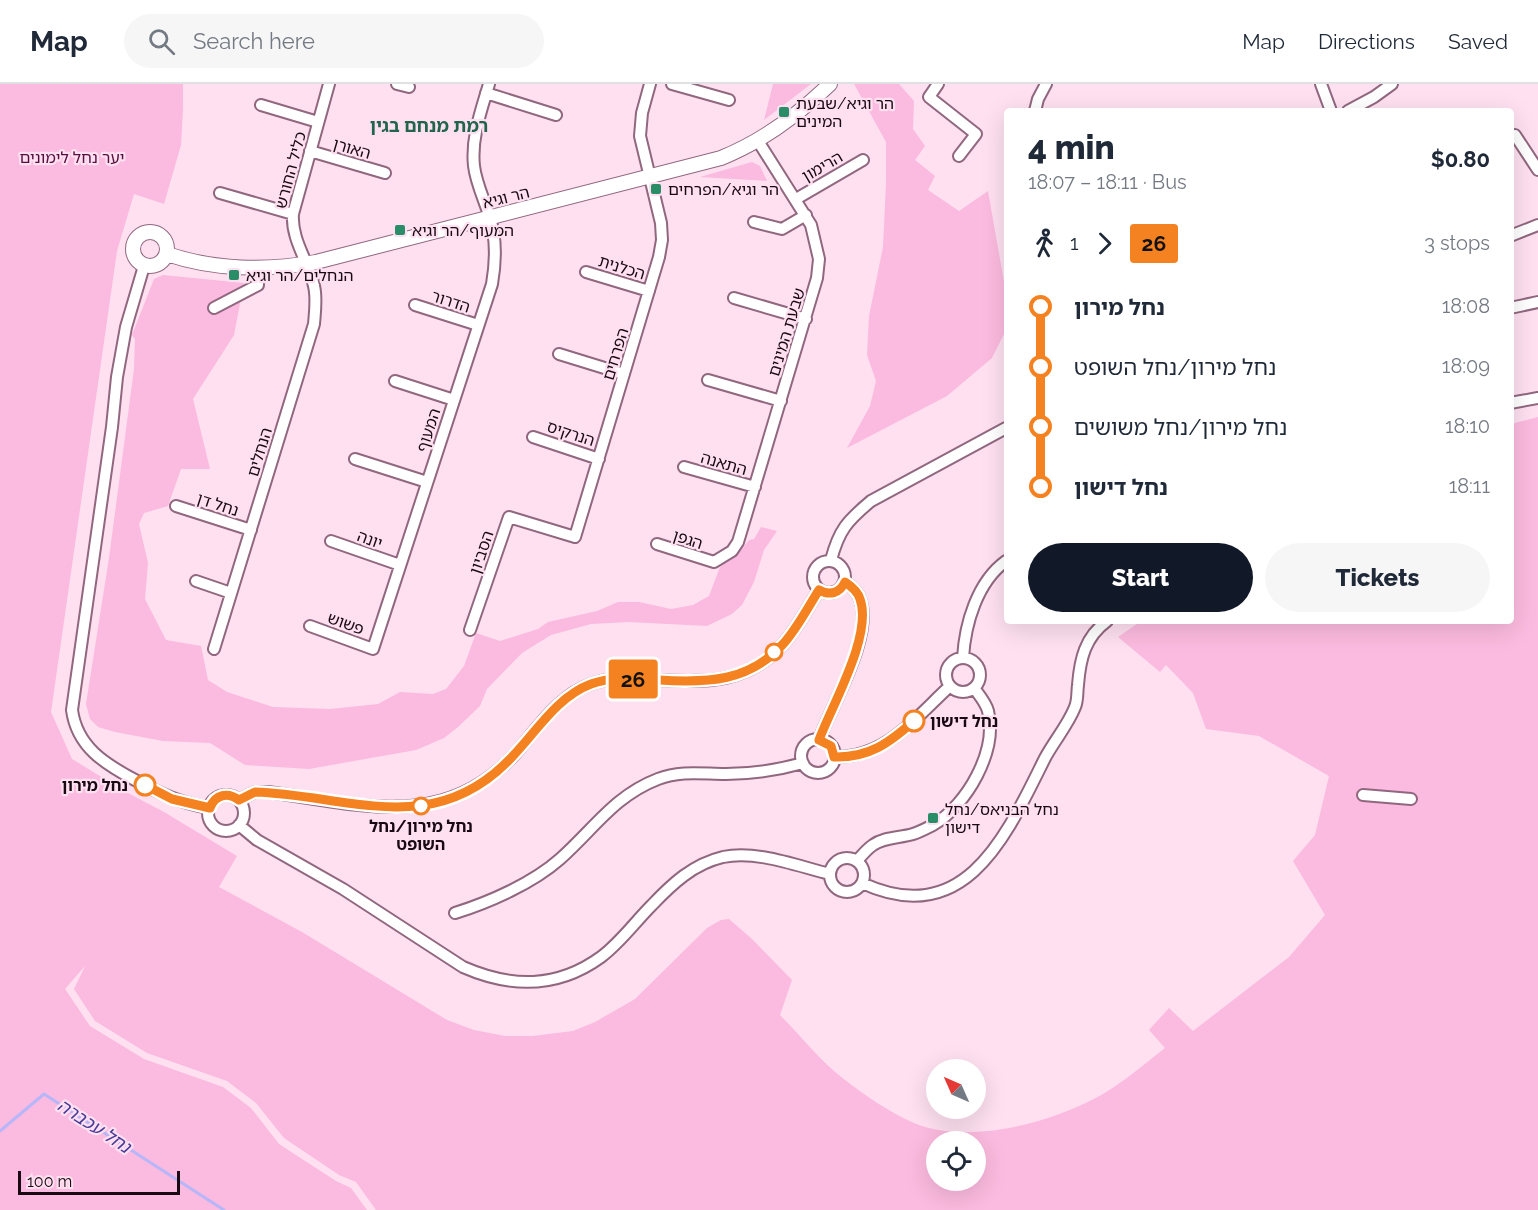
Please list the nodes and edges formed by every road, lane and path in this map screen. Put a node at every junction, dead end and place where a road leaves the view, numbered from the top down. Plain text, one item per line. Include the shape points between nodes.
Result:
1 (329, 84) edge
2 (397, 84) edge
3 (650, 84) edge
4 (672, 84) edge
5 (830, 84) edge
6 (938, 84) edge
7 (1046, 84) edge
8 (1321, 84) edge
9 (1392, 84) edge
10 (409, 87) dead end
11 (487, 89) edge
12 (729, 100) dead end
13 (261, 105) dead end
14 (1036, 108) edge
15 (1330, 108) edge
16 (1354, 108) edge
17 (556, 115) dead end
18 (318, 122) junction
19 (1515, 135) dead end
20 (758, 141) junction
21 (310, 151) junction
22 (959, 156) dead end
23 (863, 160) dead end
24 (1538, 170) edge
25 (385, 173) dead end
26 (650, 177) junction
27 (220, 193) dead end
28 (796, 199) junction
29 (293, 214) junction
30 (806, 215) junction
31 (491, 218) junction
32 (754, 222) dead end
33 (1538, 225) edge
34 (1514, 234) edge
35 (167, 254) junction
36 (307, 263) junction
37 (144, 266) junction
38 (259, 267) junction
39 (586, 272) dead end
40 (649, 291) junction
41 (734, 298) dead end
42 (1538, 302) edge
43 (415, 305) dead end
44 (1514, 307) edge
45 (214, 308) dead end
46 (806, 319) junction
47 (478, 325) junction
48 (559, 354) dead end
49 (624, 374) junction
50 (708, 380) dead end
51 (395, 381) dead end
52 (1538, 398) edge
53 (454, 400) junction
54 (781, 401) junction
55 (1514, 402) edge
56 (1004, 429) edge
57 (534, 437) dead end
58 (356, 459) dead end
59 (599, 459) junction
60 (684, 467) dead end
61 (427, 482) junction
62 (755, 487) junction
63 (176, 506) dead end
64 (251, 530) junction
65 (575, 537) joint
66 (331, 541) dead end
67 (738, 542) joint
68 (657, 544) dead end
69 (831, 560) junction
70 (1004, 563) edge
71 (400, 565) junction
72 (196, 581) dead end
73 (845, 582) junction
74 (819, 590) junction
75 (231, 593) junction
76 (1103, 624) edge
77 (310, 626) dead end
78 (470, 630) dead end
79 (214, 649) dead end
80 (373, 649) joint
81 (963, 658) junction
82 (950, 686) junction
83 (974, 688) junction
84 (819, 740) junction
85 (834, 757) junction
86 (803, 763) junction
87 (1363, 795) dead end
88 (1411, 799) dead end
89 (239, 800) junction
90 (210, 808) junction
91 (239, 825) junction
92 (857, 861) junction
93 (830, 874) junction
94 (862, 883) junction
95 (455, 913) dead end

1 - 18 street, כליל החורש
2 - 10 street
3 - 26 street, הפרחים via 640,136
4 - 12 street
5 - 20 street, הר וגיא via 795,116
6 - 22 street via 929,97 976,134
7 - 14 street
8 - 15 street
9 - 16 street
11 - 17 street
11 - 31 street, המעוף via 475,131 474,165
13 - 18 street
18 - 21 street, כליל החורש
19 - 24 street
20 - 26 street, הר וגיא via 709,162
20 - 28 street, שבעת המינים
21 - 25 street, האורן
21 - 29 street, כליל החורש
23 - 28 street, הרימון
26 - 31 street, הר וגיא
26 - 40 street, הפרחים via 662,240
27 - 29 street
28 - 30 street, שבעת המינים
29 - 36 street, כליל החורש via 295,236
30 - 32 street via 782,229
30 - 46 street, שבעת המינים via 819,259
31 - 36 street, הר וגיא
31 - 47 street, המעוף via 495,264
33 - 34 street
35 - 37 street via 155,266
35 - 37 street via 163,238 153,232 144,233 132,250
35 - 38 street, הר וגיא via 203,263
36 - 38 street, הר וגיא
36 - 64 street, הנחלים via 315,288 314,324
37 - 90 street via 126,327 117,377 72,710 81,738 104,762 172,799
38 - 45 street via 258,285
39 - 40 street, הכלנית
40 - 49 street, הפרחים
41 - 46 street
42 - 44 street
43 - 47 street, הדרור
46 - 54 street, שבעת המינים
47 - 53 street, המעוף
48 - 49 street
49 - 59 street, הפרחים
50 - 54 street
51 - 53 street
52 - 55 street
53 - 61 street, המעוף
54 - 62 street, שבעת המינים
56 - 69 street via 871,501 839,532
57 - 59 street, הנרקיס
58 - 61 street
59 - 65 street, הפרחים
60 - 62 street, התאנה
61 - 71 street, המעוף
62 - 67 street, שבעת המינים
63 - 64 street, נחל דן
64 - 75 street, הנחלים
65 - 78 street, הסביון via 509,517
66 - 71 street, יונה
67 - 68 street, הגפן via 732,551 714,562
69 - 73 street via 842,566
69 - 74 street via 820,563 814,571 813,581
70 - 81 street via 992,573 980,593 966,631
71 - 80 street, המעוף
72 - 75 street
73 - 74 street via 832,593
73 - 84 street via 861,601 862,620 851,666
74 - 89 street via 784,643 748,670 707,682 623,678 583,687 559,704 491,776 457,795 399,808 268,792 255,792
75 - 79 street, הנחלים
76 - 94 street via 1085,645 1071,716 991,855 963,880 930,894 896,896
77 - 80 street, פשוש
81 - 82 street via 953,661 946,671
81 - 83 street via 978,668 980,678
82 - 83 street via 961,692
82 - 85 street via 884,745 858,756
83 - 92 street via 988,710 990,729 981,769 968,790 935,824 914,834 878,842
84 - 85 street via 831,746
84 - 86 street via 806,744 801,755
85 - 86 street via 823,772 808,770
86 - 95 street via 741,774 684,772 658,779 609,808 574,846 542,872 491,901
87 - 88 street
89 - 90 street via 223,795
89 - 91 street via 245,812
90 - 91 street via 209,818 218,829 230,831
91 - 93 street via 257,840 343,889 463,967 502,981 525,983 547,981 585,968 602,956 671,885 687,872 716,859 760,858
92 - 93 street via 841,859
92 - 94 street via 864,870
93 - 94 street via 833,884 843,892 856,890

